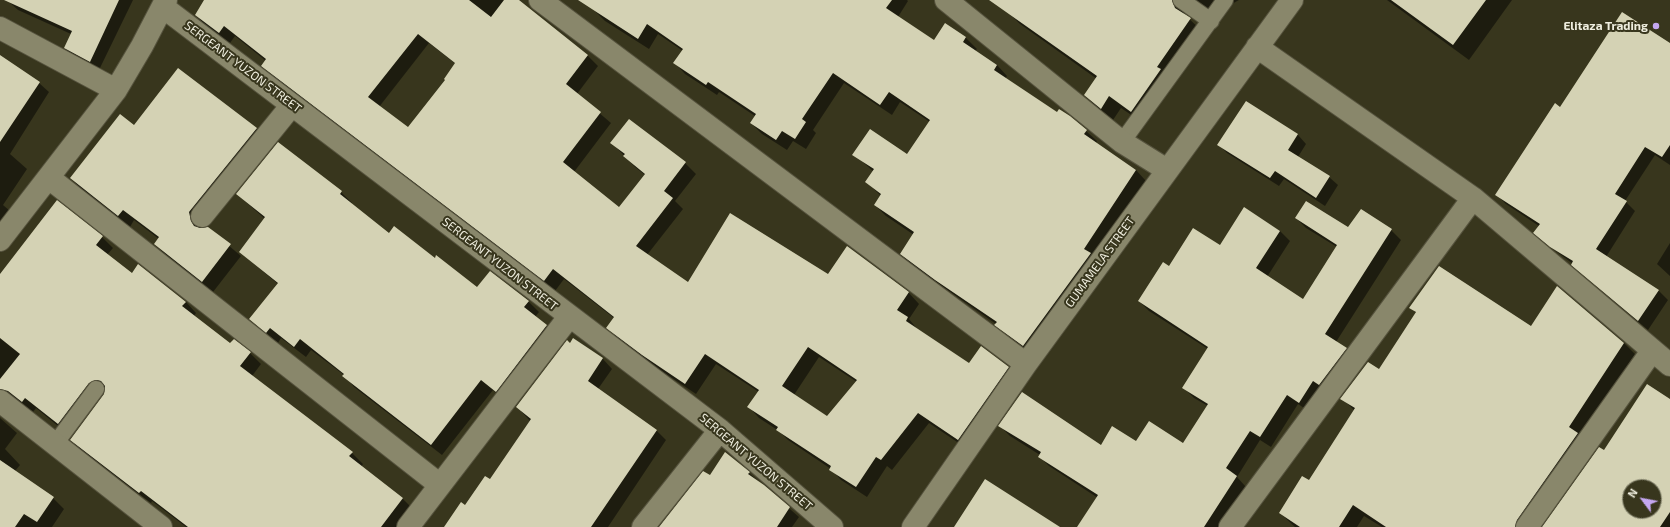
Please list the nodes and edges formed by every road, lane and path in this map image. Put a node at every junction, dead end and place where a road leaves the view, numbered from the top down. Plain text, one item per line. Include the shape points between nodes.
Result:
1 (540, 0) edge
2 (946, 0) edge
3 (1180, 0) edge
4 (1225, 0) edge
5 (1292, 0) edge
6 (164, 4) edge
7 (1211, 21) junction
8 (0, 28) edge
9 (1257, 47) junction
10 (116, 90) junction
11 (292, 105) junction
12 (1122, 142) junction
13 (1167, 170) junction
14 (49, 178) junction
15 (1473, 198) junction
16 (202, 216) dead end
17 (0, 240) edge
18 (569, 317) junction
19 (1652, 352) junction
20 (1026, 364) junction
21 (1670, 365) edge
22 (96, 388) dead end
23 (0, 401) edge
24 (720, 430) junction
25 (55, 444) junction
26 (440, 485) junction
27 (161, 527) edge
28 (408, 527) edge
29 (643, 527) edge
30 (832, 527) edge
31 (913, 527) edge
32 (1230, 527) edge
33 (1527, 527) edge

1 - 20 street
2 - 12 street
3 - 7 lane
4 - 7 lane
5 - 9 street, GUMAMELA STREET
6 - 10 street
6 - 11 street, SERGEANT YUZON STREET
7 - 12 lane
8 - 10 street
9 - 13 street, GUMAMELA STREET
9 - 15 street
10 - 14 street
11 - 16 street
11 - 18 street, SERGEANT YUZON STREET
12 - 13 street
13 - 20 street, GUMAMELA STREET
14 - 17 street
14 - 26 street
15 - 19 street
15 - 32 street
18 - 24 street, SERGEANT YUZON STREET
18 - 26 street
19 - 21 street
19 - 33 street
20 - 31 street, GUMAMELA STREET
22 - 25 lane
23 - 25 street
24 - 29 street
24 - 30 street, SERGEANT YUZON STREET
25 - 27 street
26 - 28 street

